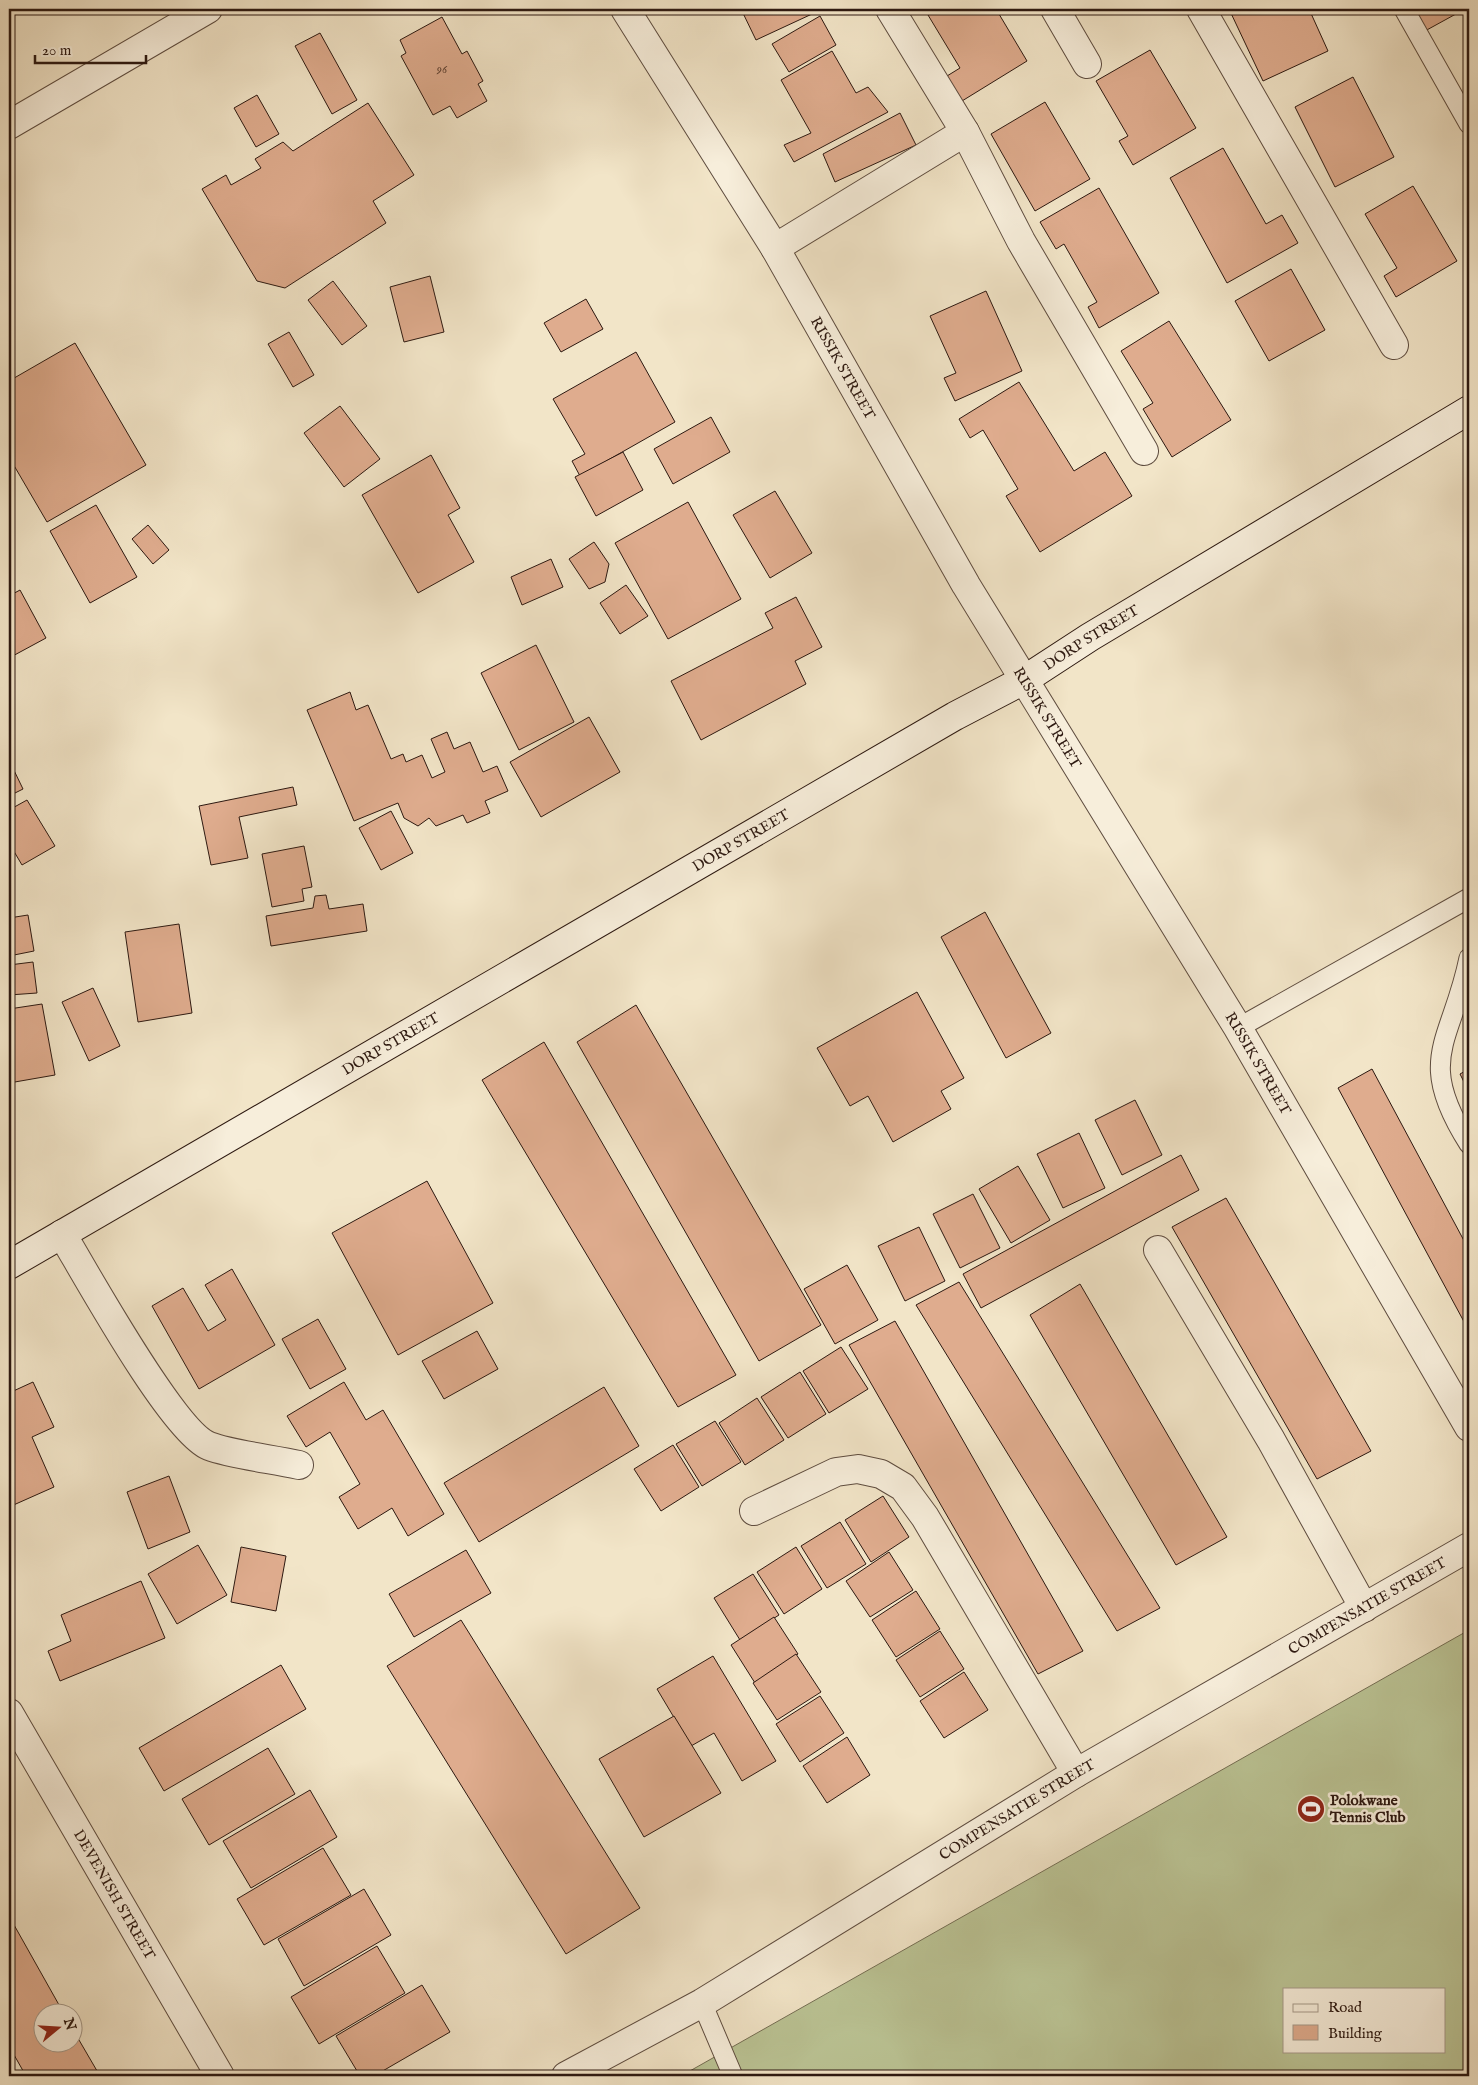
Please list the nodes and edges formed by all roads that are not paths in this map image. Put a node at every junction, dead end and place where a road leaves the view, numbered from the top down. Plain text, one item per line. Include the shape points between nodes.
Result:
1 (208, 9) edge
2 (625, 9) edge
3 (890, 9) edge
4 (1055, 9) edge
5 (1201, 9) edge
6 (1404, 9) edge
7 (1087, 64) dead end
8 (1469, 124) edge
9 (9, 125) edge
10 (965, 132) junction
11 (775, 248) junction
12 (1394, 345) dead end
13 (1469, 410) edge
14 (1144, 451) dead end
15 (1024, 680) junction
16 (1469, 898) edge
17 (1469, 958) edge
18 (1238, 1028) junction
19 (1469, 1144) edge
20 (62, 1234) junction
21 (1158, 1250) dead end
22 (9, 1266) edge
23 (1469, 1426) edge
24 (299, 1465) dead end
25 (754, 1511) dead end
26 (1469, 1547) edge
27 (1364, 1608) junction
28 (9, 1713) edge
29 (1076, 1773) junction
30 (702, 2003) junction
31 (220, 2076) edge
32 (566, 2076) edge
33 (733, 2076) edge

1 - 9 street
2 - 11 street, RISSIK STREET
3 - 10 street
4 - 7 street
5 - 12 street
6 - 8 lane
10 - 11 street
10 - 14 street via 1021,241
11 - 15 street, RISSIK STREET via 966,585
13 - 15 street, DORP STREET via 1090,637
15 - 18 street, RISSIK STREET
15 - 20 street, DORP STREET via 955,716
16 - 18 lane
17 - 19 lane via 1446,1027 1439,1060 1442,1092 1456,1125
18 - 23 street, RISSIK STREET
20 - 22 street, DORP STREET
20 - 24 street via 130,1347 180,1421 208,1446
21 - 27 street via 1271,1440
25 - 29 street via 836,1472 858,1469 881,1474 904,1487 925,1517
26 - 27 street, COMPENSATIE STREET
27 - 29 street, COMPENSATIE STREET
28 - 31 street, DEVENISH STREET
29 - 30 street, COMPENSATIE STREET
30 - 32 street, COMPENSATIE STREET
30 - 33 lane

